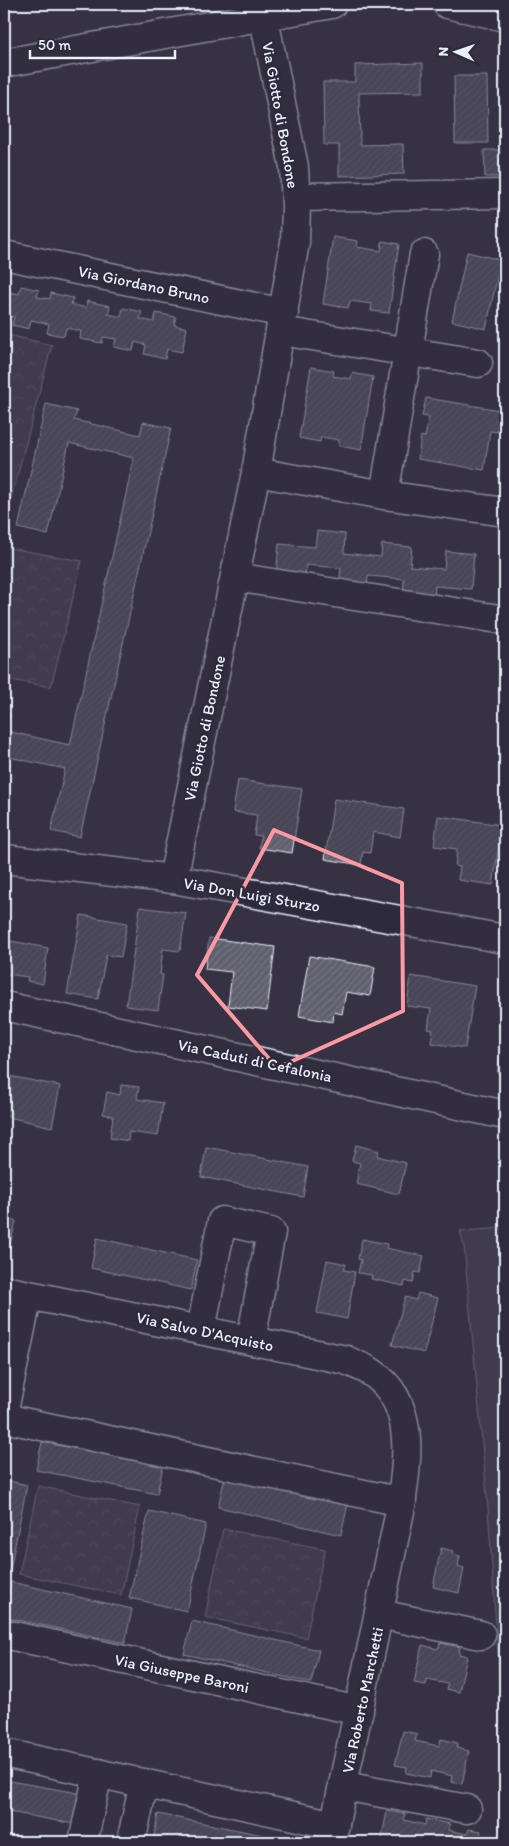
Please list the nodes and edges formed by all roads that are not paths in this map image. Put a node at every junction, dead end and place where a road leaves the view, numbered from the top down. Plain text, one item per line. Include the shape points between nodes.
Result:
1 (332, 4) edge
2 (447, 4) edge
3 (262, 11) edge
4 (505, 17) edge
5 (4, 64) edge
6 (505, 194) edge
7 (296, 197) junction
8 (424, 254) dead end
9 (4, 255) edge
10 (282, 322) junction
11 (408, 352) junction
12 (478, 363) dead end
13 (256, 472) junction
14 (384, 496) junction
15 (505, 512) edge
16 (235, 577) junction
17 (505, 620) edge
18 (4, 859) edge
19 (173, 879) junction
20 (499, 938) dead end
21 (4, 1006) edge
22 (505, 1115) edge
23 (16, 1292) edge
24 (201, 1330) junction
25 (251, 1340) junction
26 (394, 1395) joint
27 (4, 1410) edge
28 (4, 1418) edge
29 (402, 1502) junction
30 (379, 1614) junction
31 (4, 1634) edge
32 (482, 1635) dead end
33 (359, 1711) junction
34 (4, 1753) edge
35 (98, 1773) junction
36 (144, 1783) junction
37 (344, 1786) junction
38 (467, 1809) dead end
39 (333, 1833) edge
40 (83, 1842) edge
41 (131, 1842) edge

1 - 3 street
2 - 4 street
3 - 5 street
3 - 7 street, Via Giotto di Bondone via 294,167
6 - 7 street
7 - 10 street, Via Giotto di Bondone via 295,242
8 - 11 street
9 - 10 street, Via Giordano Bruno
10 - 11 street
10 - 13 street, Via Giotto di Bondone
11 - 12 street
11 - 14 street
13 - 14 street
13 - 16 street, Via Giotto di Bondone
14 - 15 street
16 - 17 street
16 - 19 street, Via Giotto di Bondone
18 - 19 street, Via Don Luigi Sturzo
19 - 20 street, Via Don Luigi Sturzo
21 - 22 street, Via Caduti di Cefalonia
23 - 24 street, Via Salvo D'Acquisto
23 - 27 street
24 - 25 street, Via Salvo D'Acquisto
24 - 25 street via 222,1221 272,1232
25 - 26 street, Via Salvo D'Acquisto via 346,1360 372,1372
26 - 29 street, Via Roberto Marchetti via 406,1428 408,1460
28 - 29 street
29 - 30 street, Via Roberto Marchetti
30 - 32 street, Via Roberto Marchetti
30 - 33 street, Via Roberto Marchetti
31 - 33 street, Via Giuseppe Baroni
33 - 37 street, Via Roberto Marchetti
34 - 35 street
35 - 36 street
35 - 40 street
36 - 39 street
36 - 41 street
37 - 38 street, Via Roberto Marchetti
37 - 39 street, Via Roberto Marchetti

